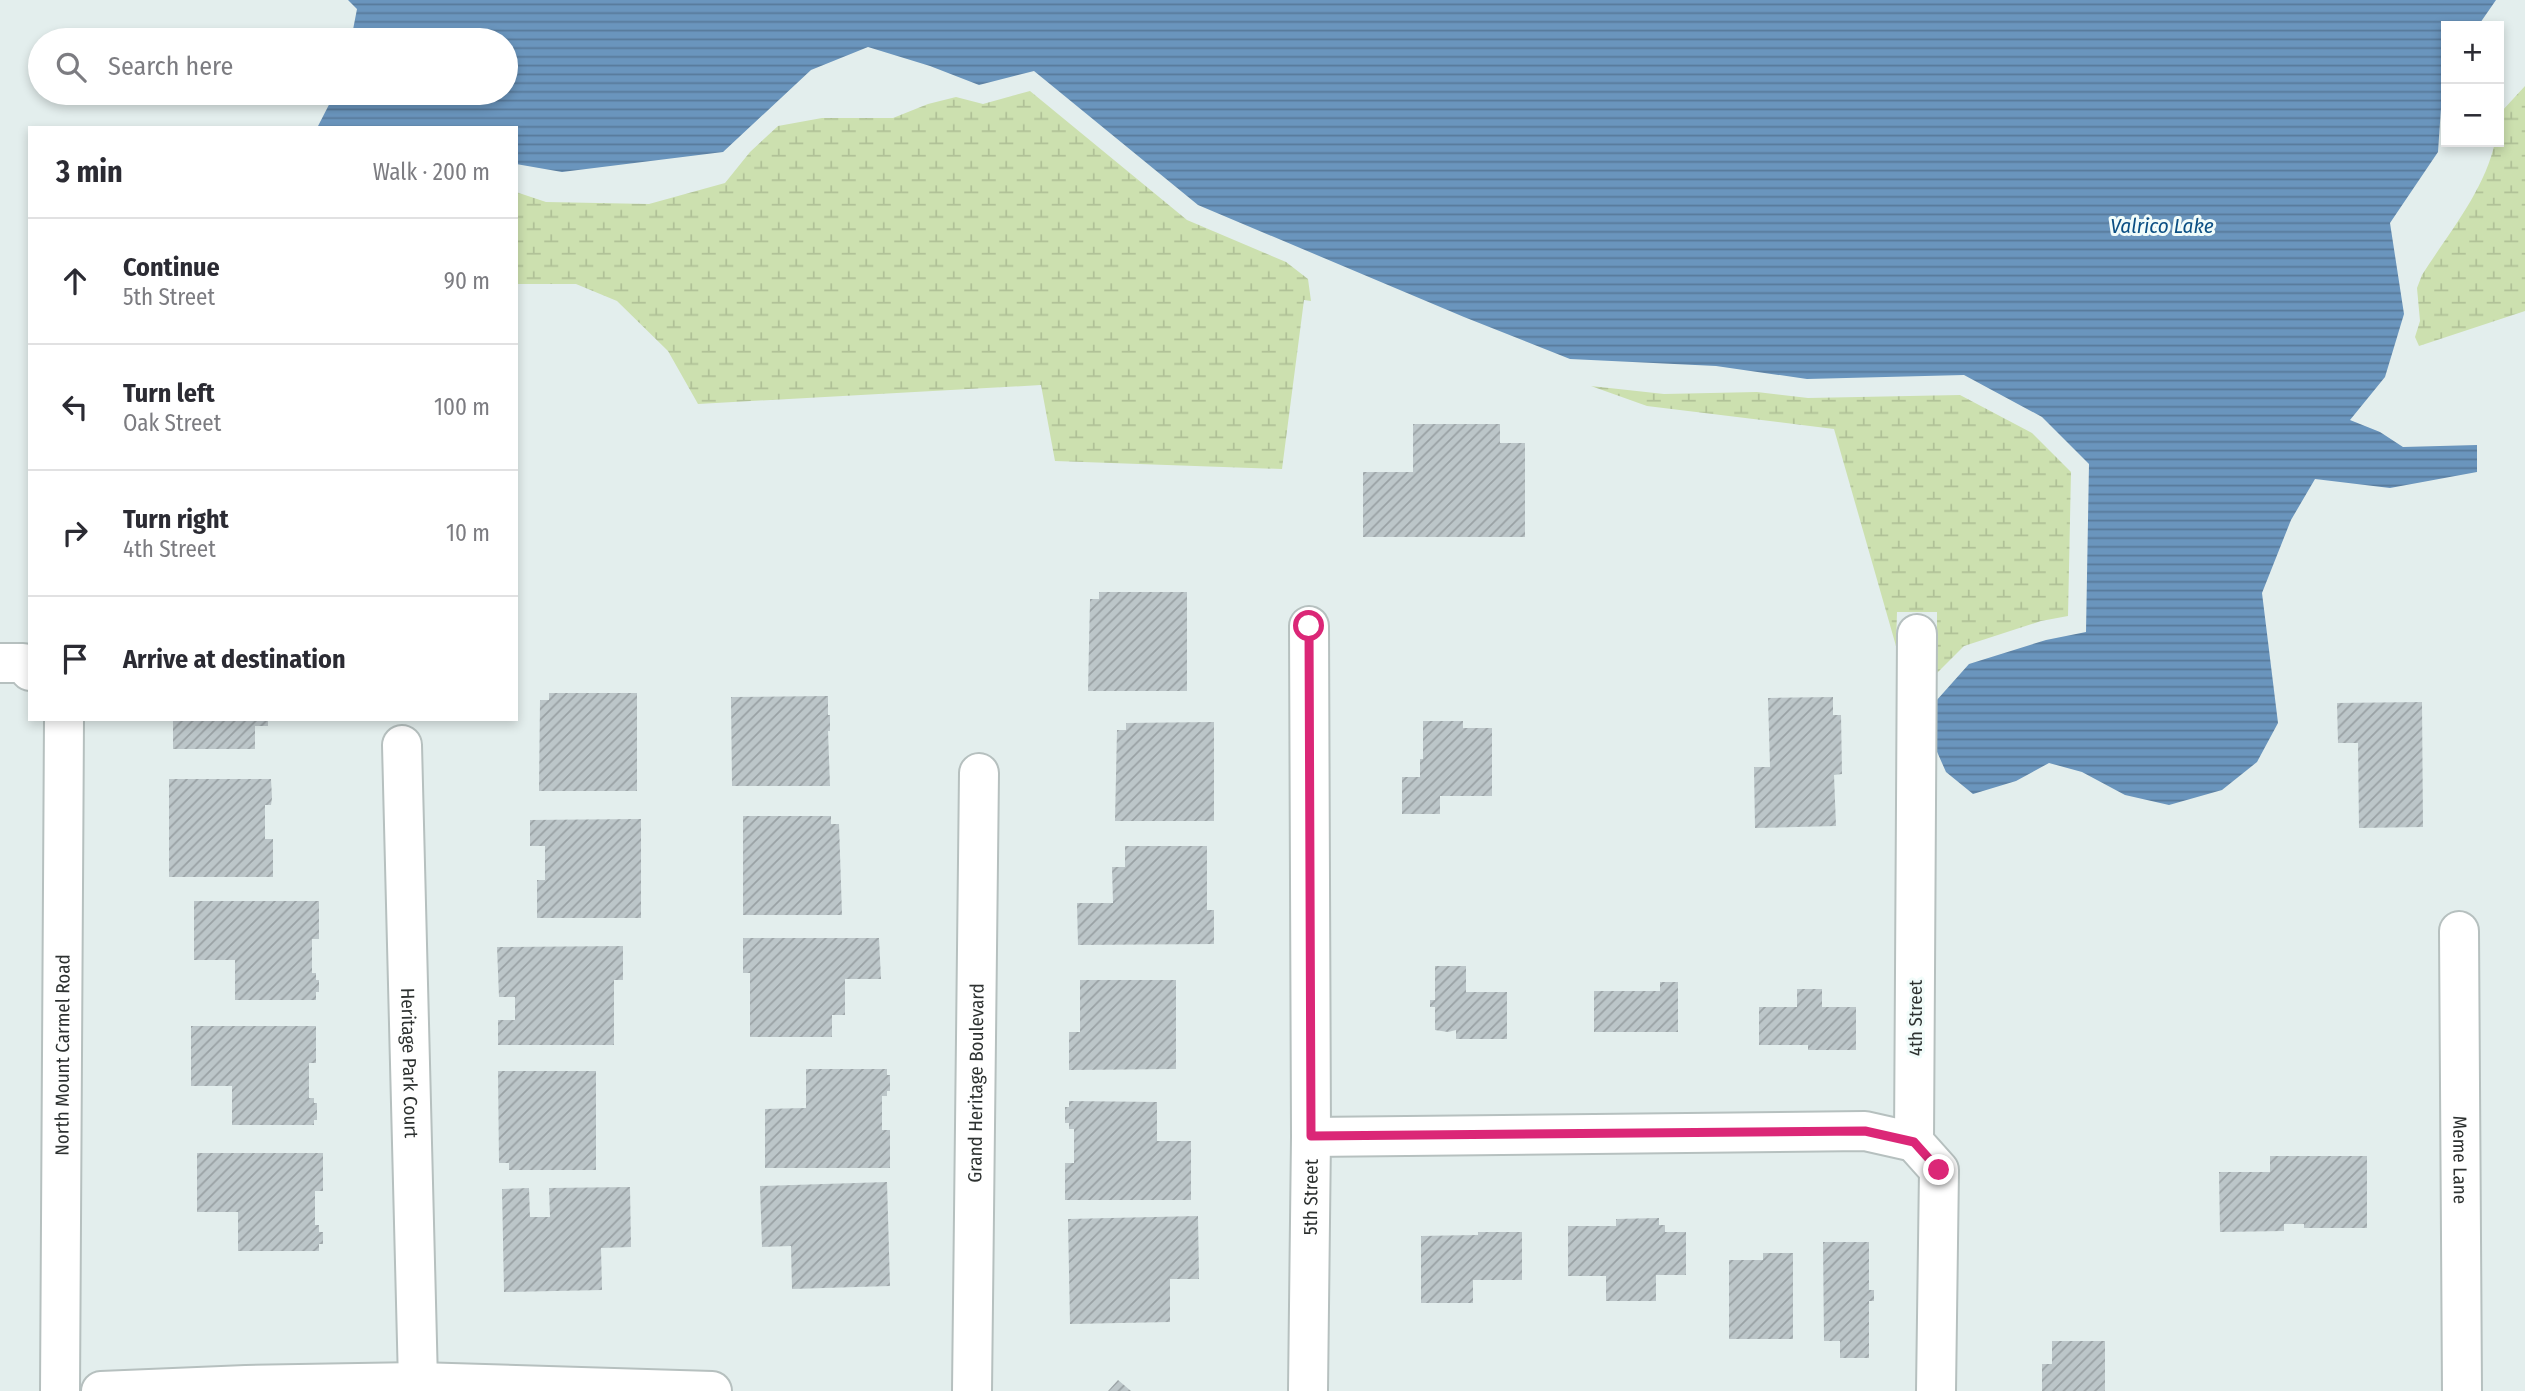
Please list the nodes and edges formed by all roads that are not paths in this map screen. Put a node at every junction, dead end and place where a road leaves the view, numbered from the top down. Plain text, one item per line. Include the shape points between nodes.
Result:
1 (1309, 626) dead end
2 (1917, 635) dead end
3 (64, 721) edge
4 (402, 745) dead end
5 (979, 773) dead end
6 (2459, 931) dead end
7 (1311, 1136) junction
8 (1914, 1142) junction
9 (418, 1382) junction
10 (60, 1391) edge
11 (101, 1391) edge
12 (712, 1391) edge
13 (972, 1391) edge
14 (1308, 1391) edge
15 (1937, 1391) edge
16 (2462, 1391) edge

1 - 7 street, 5th Street
2 - 8 street, 4th Street
3 - 10 street, North Mount Carmel Road
4 - 9 street, Heritage Park Court
5 - 13 street, Grand Heritage Boulevard
6 - 16 street, Meme Lane
7 - 8 street via 1865,1131
7 - 14 street, 5th Street
8 - 15 street via 1939,1170
9 - 11 street
9 - 12 street

